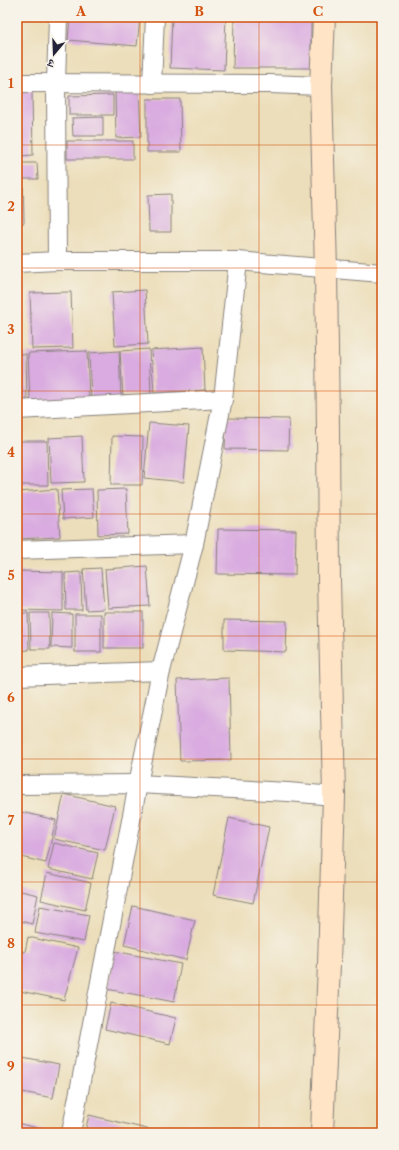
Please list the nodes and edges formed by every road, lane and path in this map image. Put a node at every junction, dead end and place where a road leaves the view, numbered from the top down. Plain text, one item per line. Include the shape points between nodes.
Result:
1 (58, 17) edge
2 (155, 17) edge
3 (324, 17) edge
4 (17, 83) edge
5 (56, 83) junction
6 (152, 84) junction
7 (320, 86) junction
8 (57, 261) junction
9 (238, 261) junction
10 (17, 263) edge
11 (326, 269) junction
12 (382, 273) edge
13 (223, 398) junction
14 (17, 410) edge
15 (194, 544) junction
16 (17, 550) edge
17 (161, 671) junction
18 (17, 676) edge
19 (138, 784) junction
20 (17, 785) edge
21 (334, 796) junction
22 (71, 1133) edge
23 (322, 1133) edge

1 - 5 street
2 - 6 street
3 - 7 street
4 - 5 street
5 - 6 street
5 - 8 street
6 - 7 street
7 - 11 street
8 - 9 street
8 - 10 street
9 - 11 street
9 - 13 street
11 - 12 street
11 - 21 street
13 - 14 street
13 - 15 street
15 - 16 street
15 - 17 street
17 - 18 street
17 - 19 street
19 - 20 street
19 - 21 street
19 - 22 street
21 - 23 street

